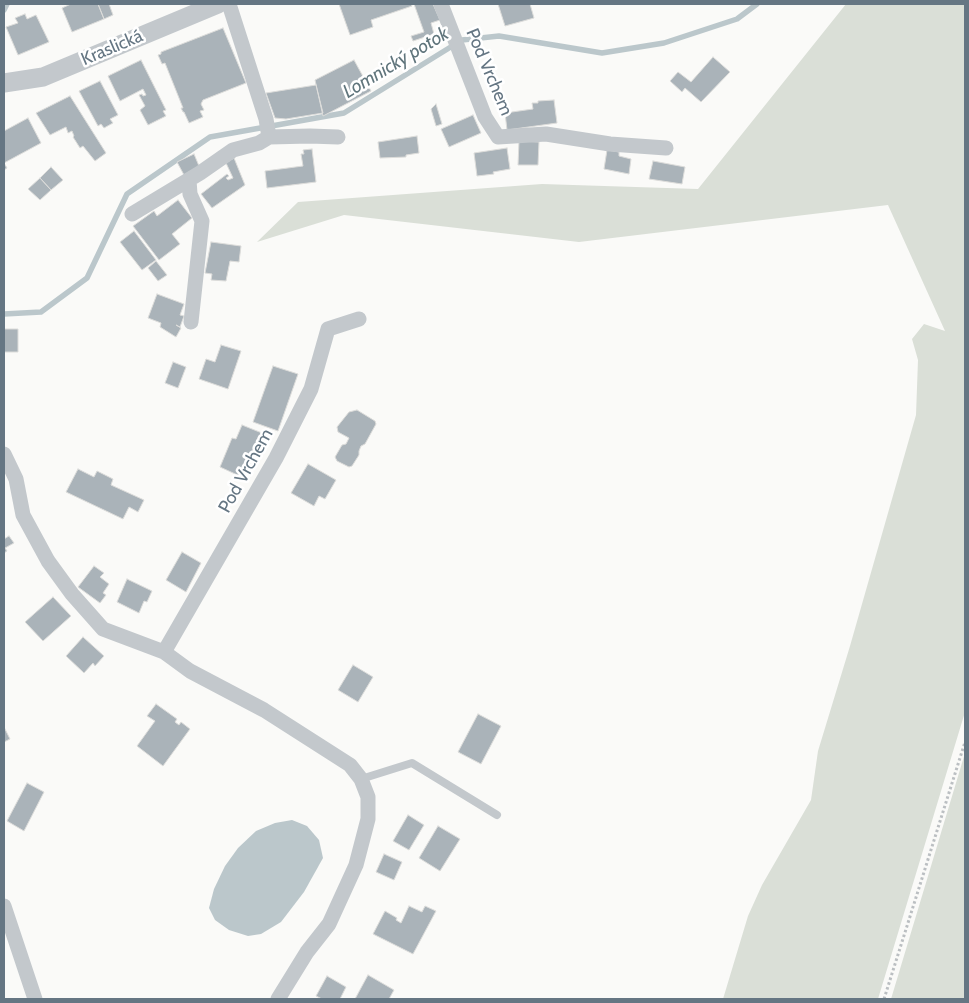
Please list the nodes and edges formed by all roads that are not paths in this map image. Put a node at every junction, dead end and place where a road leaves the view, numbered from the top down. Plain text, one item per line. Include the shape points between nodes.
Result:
1 (218, 4) edge
2 (229, 4) edge
3 (441, 4) edge
4 (4, 83) edge
5 (268, 137) junction
6 (338, 137) dead end
7 (666, 148) dead end
8 (189, 180) junction
9 (132, 214) dead end
10 (359, 319) dead end
11 (191, 322) dead end
12 (4, 454) edge
13 (164, 652) junction
14 (361, 778) junction
15 (497, 815) dead end
16 (4, 906) edge
17 (35, 999) edge
18 (278, 999) edge

1 - 4 street, Kraslická via 43,77
2 - 5 street via 266,119
3 - 7 street, Pod Vrchem via 485,117 498,137 546,134 610,144
5 - 6 street
5 - 8 street via 233,150
8 - 9 street
8 - 11 street via 190,194 202,220
10 - 13 street, Pod Vrchem via 328,329 310,389 276,458
12 - 13 street via 16,479 24,515 48,560 72,594 103,629
13 - 14 street via 190,671 264,710 350,765
14 - 15 lane via 412,763
14 - 18 street via 368,796 368,819 356,865 329,924
16 - 17 street

